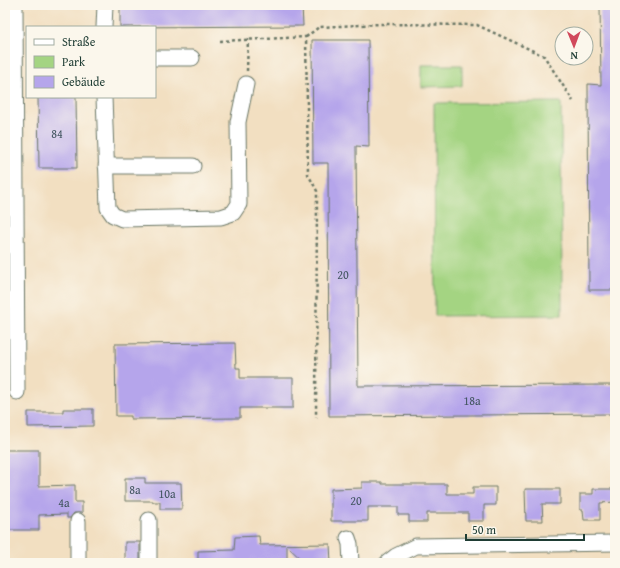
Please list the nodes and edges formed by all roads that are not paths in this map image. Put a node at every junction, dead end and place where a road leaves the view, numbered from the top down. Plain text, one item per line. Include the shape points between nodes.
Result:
1 (15, 5) edge
2 (104, 5) edge
3 (104, 26) edge
4 (156, 58) edge
5 (192, 58) dead end
6 (246, 84) road end
7 (104, 98) edge
8 (106, 166) junction
9 (193, 166) dead end
10 (11, 289) edge
11 (17, 392) dead end
12 (149, 520) dead end
13 (78, 521) dead end
14 (348, 538) dead end
15 (615, 543) edge
16 (78, 563) edge
17 (149, 563) edge
18 (351, 563) edge
19 (387, 563) edge

1 - 10 street
2 - 3 street
4 - 5 street
6 - 8 street via 238,122 239,204 233,213 221,217 122,219 113,215 108,208
7 - 8 street
8 - 9 street
10 - 11 street
12 - 17 street
13 - 16 street
14 - 18 street
15 - 19 street via 416,546

